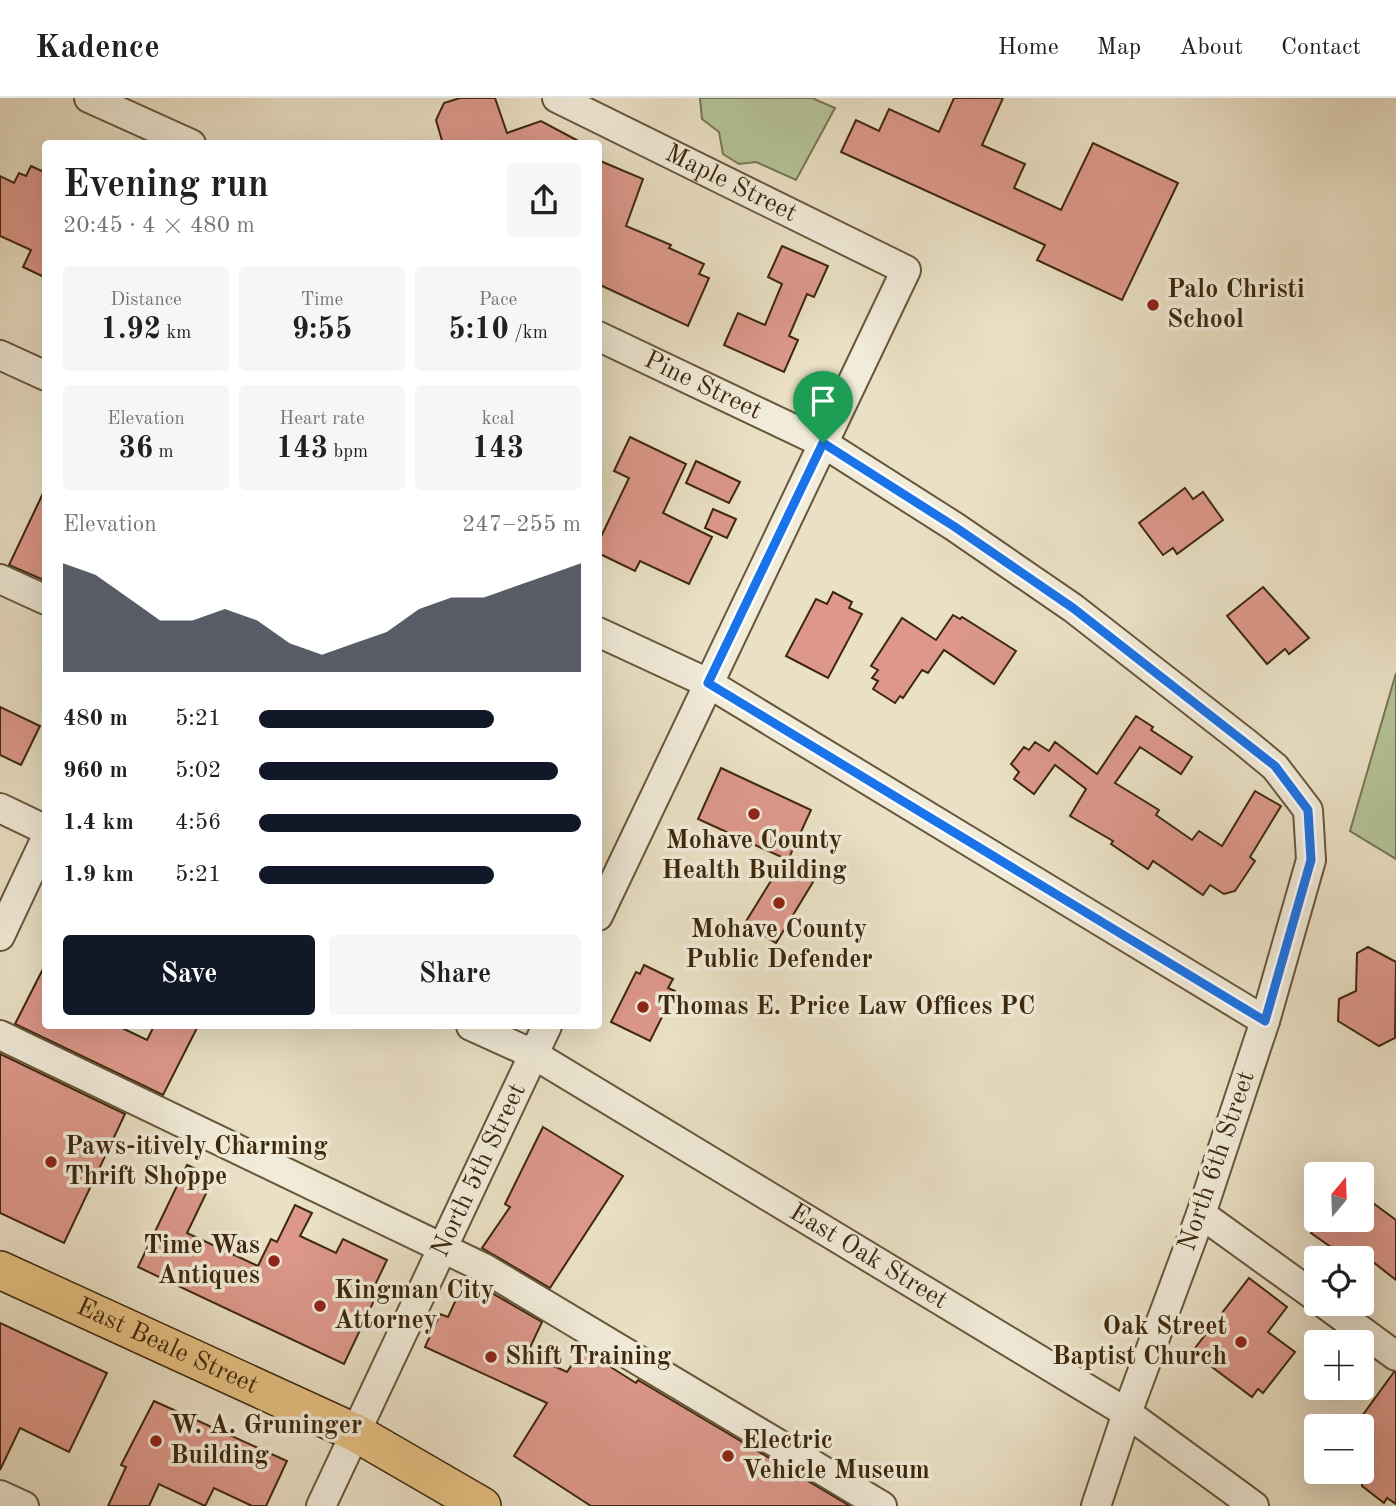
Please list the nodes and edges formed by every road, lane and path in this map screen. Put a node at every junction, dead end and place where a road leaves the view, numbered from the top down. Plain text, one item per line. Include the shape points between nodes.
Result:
1 (89, 98) edge
2 (557, 98) edge
3 (182, 140) edge
4 (602, 338) edge
5 (0, 355) edge
6 (42, 374) edge
7 (823, 443) junction
8 (0, 579) edge
9 (42, 598) edge
10 (602, 634) edge
11 (708, 683) junction
12 (0, 808) edge
13 (1308, 810) joint
14 (42, 828) edge
15 (42, 847) edge
16 (602, 907) edge
17 (0, 936) edge
18 (1265, 1021) junction
19 (478, 1029) edge
20 (546, 1029) edge
21 (0, 1035) edge
22 (533, 1054) junction
23 (1200, 1214) junction
24 (442, 1246) junction
25 (0, 1270) edge
26 (1304, 1288) edge
27 (1341, 1316) edge
28 (1396, 1356) edge
29 (1127, 1413) junction
30 (356, 1433) junction
31 (0, 1495) edge
32 (24, 1506) edge
33 (321, 1506) edge
34 (482, 1506) edge
35 (883, 1506) edge
36 (1096, 1506) edge
37 (1254, 1506) edge

1 - 3 street
2 - 7 street, Maple Street via 906,270
4 - 7 street, Pine Street
5 - 6 street
7 - 11 street
7 - 13 street, Pine Street via 1073,608 1275,766
8 - 9 street
10 - 11 street
11 - 16 street
11 - 18 street
12 - 14 street
13 - 18 street, North 6th Street via 1311,860
15 - 17 street
18 - 23 street, North 6th Street
19 - 22 street, East Oak Street
20 - 22 street, North 5th Street
21 - 24 street
22 - 24 street, North 5th Street
22 - 29 street, East Oak Street
23 - 26 street
23 - 29 street, North 6th Street
24 - 30 street, North 5th Street
24 - 35 street
25 - 30 main road, East Beale Street
27 - 28 street
29 - 36 street, North 6th Street
29 - 37 street, East Oak Street
30 - 33 street, North 5th Street
30 - 34 main road, East Beale Street
31 - 32 street

